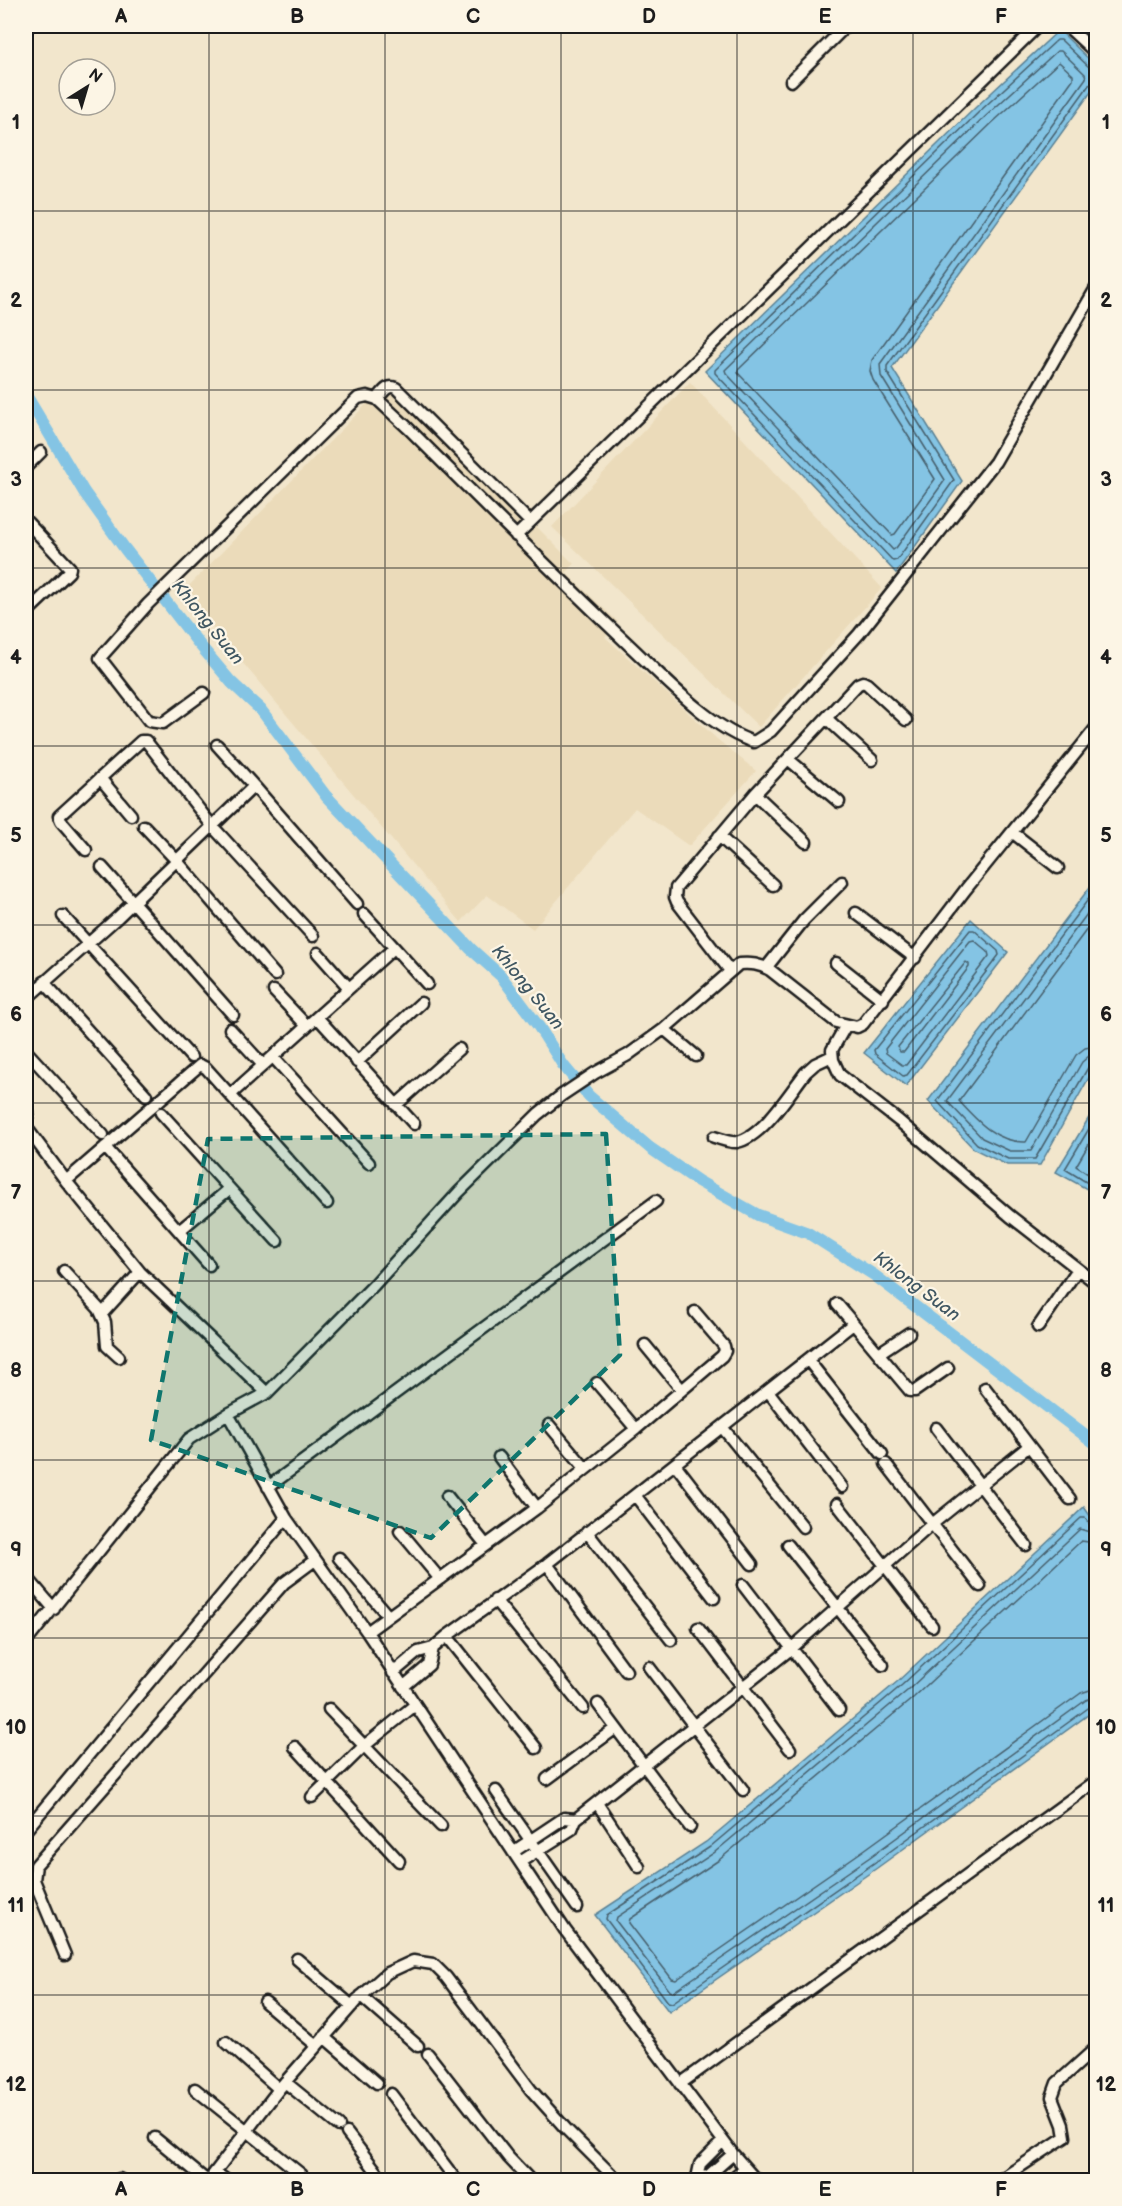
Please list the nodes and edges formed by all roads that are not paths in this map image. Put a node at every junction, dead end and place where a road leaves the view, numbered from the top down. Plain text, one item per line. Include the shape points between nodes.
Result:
1 (29, 26) edge
2 (846, 26) edge
3 (1038, 26) edge
4 (1067, 26) edge
5 (26, 29) edge
6 (1096, 52) edge
7 (791, 81) dead end
8 (1096, 288) edge
9 (377, 399) junction
10 (41, 452) dead end
11 (26, 467) edge
12 (26, 521) edge
13 (530, 522) junction
14 (516, 536) junction
15 (26, 610) edge
16 (204, 693) dead end
17 (826, 718) junction
18 (906, 720) dead end
19 (1096, 728) edge
20 (217, 745) dead end
21 (788, 759) junction
22 (872, 760) dead end
23 (100, 778) junction
24 (254, 786) junction
25 (755, 795) junction
26 (839, 802) dead end
27 (131, 815) dead end
28 (144, 826) dead end
29 (213, 827) junction
30 (1012, 832) junction
31 (718, 836) junction
32 (806, 842) dead end
33 (86, 850) dead end
34 (177, 861) junction
35 (102, 867) dead end
36 (1058, 868) dead end
37 (842, 882) dead end
38 (773, 885) dead end
39 (132, 903) junction
40 (357, 904) dead end
41 (856, 913) dead end
42 (364, 914) dead end
43 (63, 915) dead end
44 (313, 936) dead end
45 (87, 944) junction
46 (394, 948) junction
47 (318, 952) dead end
48 (915, 958) junction
49 (836, 963) dead end
50 (766, 968) junction
51 (730, 971) junction
52 (275, 975) dead end
53 (44, 982) junction
54 (427, 984) dead end
55 (350, 988) junction
56 (274, 991) dead end
57 (26, 999) edge
58 (883, 1000) junction
59 (421, 1003) dead end
60 (233, 1015) dead end
61 (317, 1017) junction
62 (846, 1025) junction
63 (307, 1026) junction
64 (230, 1029) dead end
65 (664, 1029) junction
66 (459, 1049) dead end
67 (26, 1051) edge
68 (696, 1056) dead end
69 (832, 1056) junction
70 (191, 1057) dead end
71 (273, 1057) junction
72 (357, 1062) junction
73 (263, 1065) junction
74 (146, 1095) dead end
75 (230, 1095) junction
76 (26, 1105) edge
77 (396, 1105) junction
78 (161, 1113) dead end
79 (26, 1122) edge
80 (414, 1124) dead end
81 (26, 1127) edge
82 (103, 1135) dead end
83 (714, 1137) dead end
84 (105, 1147) junction
85 (369, 1163) dead end
86 (66, 1181) junction
87 (228, 1190) junction
88 (656, 1201) dead end
89 (327, 1203) dead end
90 (179, 1231) junction
91 (277, 1241) dead end
92 (209, 1265) dead end
93 (1078, 1269) junction
94 (64, 1271) dead end
95 (140, 1272) junction
96 (1096, 1283) edge
97 (837, 1304) dead end
98 (695, 1312) dead end
99 (102, 1314) junction
100 (853, 1324) junction
101 (1038, 1328) dead end
102 (909, 1333) dead end
103 (645, 1345) dead end
104 (879, 1353) junction
105 (119, 1357) dead end
106 (808, 1360) junction
107 (948, 1368) dead end
108 (597, 1383) dead end
109 (985, 1389) dead end
110 (682, 1390) junction
111 (768, 1391) junction
112 (267, 1393) junction
113 (228, 1414) junction
114 (549, 1425) dead end
115 (722, 1427) junction
116 (936, 1428) dead end
117 (636, 1429) junction
118 (1029, 1446) junction
119 (498, 1457) dead end
120 (675, 1464) junction
121 (585, 1468) junction
122 (268, 1487) junction
123 (842, 1487) dead end
124 (981, 1487) junction
125 (635, 1495) junction
126 (447, 1496) dead end
127 (1070, 1498) dead end
128 (837, 1504) dead end
129 (537, 1508) junction
130 (286, 1518) junction
131 (932, 1526) junction
132 (802, 1527) dead end
133 (400, 1531) dead end
134 (588, 1532) junction
135 (486, 1545) junction
136 (788, 1545) dead end
137 (1026, 1545) dead end
138 (339, 1558) dead end
139 (315, 1560) junction
140 (547, 1564) junction
141 (752, 1564) dead end
142 (885, 1566) junction
143 (26, 1576) edge
144 (440, 1579) junction
145 (743, 1585) dead end
146 (980, 1587) dead end
147 (714, 1598) dead end
148 (495, 1600) junction
149 (837, 1608) junction
150 (54, 1609) junction
151 (388, 1616) junction
152 (932, 1626) dead end
153 (698, 1628) dead end
154 (366, 1632) junction
155 (447, 1636) junction
156 (671, 1640) dead end
157 (26, 1642) edge
158 (433, 1648) junction
159 (792, 1648) junction
160 (883, 1665) dead end
161 (649, 1667) dead end
162 (626, 1671) dead end
163 (393, 1673) junction
164 (403, 1687) junction
165 (742, 1688) junction
166 (598, 1704) dead end
167 (415, 1705) junction
168 (582, 1708) dead end
169 (329, 1709) dead end
170 (839, 1710) dead end
171 (694, 1726) junction
172 (616, 1728) junction
173 (364, 1746) junction
174 (295, 1747) dead end
175 (536, 1748) dead end
176 (790, 1749) dead end
177 (644, 1766) junction
178 (547, 1779) dead end
179 (1096, 1781) edge
180 (327, 1782) junction
181 (743, 1790) dead end
182 (496, 1791) dead end
183 (312, 1797) dead end
184 (597, 1803) junction
185 (576, 1819) junction
186 (441, 1826) dead end
187 (690, 1827) dead end
188 (26, 1830) edge
189 (530, 1839) junction
190 (539, 1851) junction
191 (513, 1852) junction
192 (399, 1861) dead end
193 (520, 1862) junction
194 (639, 1867) dead end
195 (577, 1907) dead end
196 (65, 1954) dead end
197 (297, 1959) dead end
198 (361, 1996) junction
199 (265, 2002) dead end
200 (352, 2006) junction
201 (226, 2042) dead end
202 (321, 2042) junction
203 (418, 2046) dead end
204 (1096, 2048) edge
205 (428, 2054) dead end
206 (377, 2083) dead end
207 (680, 2084) junction
208 (282, 2085) junction
209 (195, 2089) dead end
210 (391, 2094) dead end
211 (247, 2130) junction
212 (154, 2138) dead end
213 (723, 2141) junction
214 (733, 2154) junction
215 (745, 2168) junction
216 (302, 2175) dead end
217 (210, 2178) edge
218 (696, 2179) edge
219 (226, 2181) edge
220 (383, 2181) edge
221 (456, 2181) edge
222 (530, 2181) edge
223 (617, 2181) edge
224 (730, 2181) edge
225 (756, 2181) edge
226 (1000, 2181) edge

1 - 5 street
2 - 7 street
3 - 13 street
4 - 6 street
8 - 14 street via 995,462 859,634 771,730 754,742 737,737 716,723
9 - 13 street via 387,387 396,388
9 - 14 street
9 - 16 street via 357,398 148,604 100,658 149,721 163,723
10 - 11 street
12 - 15 street via 70,568
13 - 14 street
17 - 18 street via 862,682
17 - 21 street
17 - 22 street
19 - 30 street
20 - 24 street
21 - 25 street
21 - 26 street
23 - 27 street
23 - 29 street via 141,741 146,741
23 - 33 street via 59,816
24 - 29 street
24 - 40 street
25 - 31 street
25 - 32 street
28 - 34 street
29 - 34 street
29 - 44 street
30 - 36 street
30 - 48 street
31 - 38 street
31 - 51 street via 676,888 675,897
34 - 39 street
34 - 52 street
35 - 39 street
37 - 50 street via 804,920
39 - 45 street
39 - 60 street
41 - 48 street
42 - 46 street
43 - 45 street
45 - 53 street
45 - 70 street
46 - 54 street
46 - 55 street
47 - 55 street
48 - 58 street
49 - 58 street
50 - 51 street via 749,963
50 - 62 street via 836,1022
51 - 65 street
53 - 57 street
53 - 74 street
55 - 61 street
56 - 63 street
58 - 62 street via 863,1024
59 - 72 street
61 - 63 street
61 - 72 street
62 - 69 street
63 - 71 street
64 - 73 street
65 - 68 street
65 - 112 street via 538,1114
66 - 77 street
67 - 82 street
69 - 83 street via 806,1072 760,1130 734,1143
69 - 93 street via 840,1074
71 - 73 street
71 - 85 street
72 - 77 street
73 - 75 street
75 - 84 street via 200,1065
75 - 89 street
76 - 79 street
77 - 80 street
78 - 87 street
81 - 86 street
84 - 86 street
84 - 90 street
86 - 95 street
87 - 90 street
87 - 91 street
88 - 122 street
90 - 92 street
93 - 96 street
93 - 101 street
94 - 99 street
95 - 99 street
95 - 112 street
97 - 100 street
98 - 110 street via 725,1351
99 - 105 street via 107,1346
100 - 104 street
100 - 106 street
102 - 104 street
103 - 110 street
104 - 107 street via 910,1391
106 - 111 street
106 - 131 street
108 - 117 street
109 - 118 street
110 - 117 street
111 - 115 street
111 - 123 street
112 - 113 street
113 - 122 street
113 - 150 street via 181,1448
114 - 121 street
115 - 120 street
115 - 132 street
116 - 124 street
117 - 121 street
118 - 124 street
118 - 127 street
119 - 129 street
120 - 125 street
120 - 141 street
121 - 129 street
122 - 130 street
124 - 131 street
124 - 137 street
125 - 134 street
125 - 147 street
126 - 135 street
128 - 142 street
129 - 135 street
130 - 139 street
130 - 188 street
131 - 142 street
131 - 146 street
133 - 144 street
134 - 140 street
134 - 156 street
135 - 144 street
136 - 149 street
138 - 151 street
139 - 154 street
139 - 196 street via 284,1583 36,1865 34,1880
140 - 148 street
140 - 162 street
142 - 149 street
142 - 152 street
143 - 150 street
144 - 151 street
145 - 159 street
148 - 155 street
148 - 168 street
149 - 159 street
149 - 160 street
150 - 157 street
151 - 154 street
153 - 165 street
154 - 163 street
155 - 158 street
155 - 175 street
158 - 163 street via 418,1652
158 - 164 street via 429,1665
159 - 165 street
159 - 170 street
161 - 171 street
163 - 164 street
164 - 167 street
165 - 171 street
165 - 176 street
166 - 172 street
167 - 173 street
167 - 191 street
169 - 173 street
171 - 177 street
171 - 181 street
172 - 177 street
172 - 178 street
173 - 180 street
173 - 186 street
174 - 180 street
177 - 184 street
177 - 187 street
179 - 207 street
180 - 183 street
180 - 192 street
182 - 189 street
184 - 185 street
184 - 194 street
185 - 189 street via 564,1818
185 - 190 street via 572,1829
189 - 190 street
189 - 191 street
190 - 193 street
190 - 195 street
191 - 193 street
193 - 207 street via 565,1930
197 - 200 street
198 - 200 street
198 - 203 street
198 - 223 street via 387,1973 413,1961 433,1964 447,1977 531,2090
199 - 202 street
200 - 202 street
201 - 208 street
202 - 206 street
202 - 208 street
204 - 226 street via 1057,2083 1052,2097 1065,2137
205 - 222 street
207 - 213 street
208 - 211 street
208 - 220 street via 343,2130
209 - 211 street
210 - 221 street
211 - 216 street
211 - 217 street
212 - 217 street
213 - 214 street
213 - 218 street via 700,2164
214 - 215 street
214 - 218 street via 708,2176
215 - 224 street
215 - 225 street
217 - 219 street

